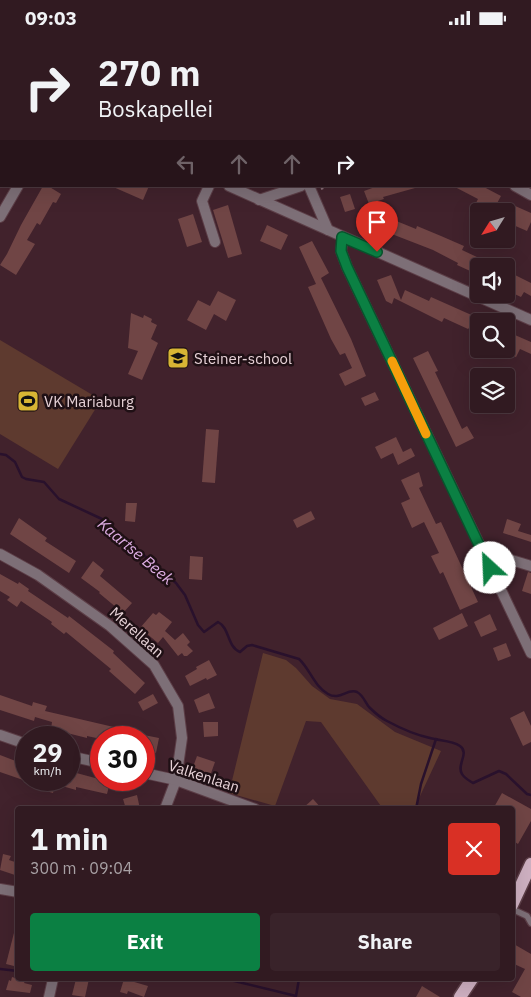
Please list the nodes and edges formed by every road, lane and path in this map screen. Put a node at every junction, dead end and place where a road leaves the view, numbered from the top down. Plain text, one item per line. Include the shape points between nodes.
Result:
1 (17, 187) edge
2 (209, 187) edge
3 (231, 187) edge
4 (298, 187) edge
5 (309, 187) edge
6 (517, 187) edge
7 (531, 195) edge
8 (259, 200) junction
9 (0, 217) edge
10 (328, 230) junction
11 (342, 237) junction
12 (215, 243) dead end
13 (531, 320) edge
14 (482, 551) junction
15 (0, 554) edge
16 (531, 567) edge
17 (531, 653) edge
18 (0, 735) edge
19 (15, 740) edge
20 (155, 775) edge
21 (176, 780) junction
22 (166, 806) edge
23 (246, 806) edge
24 (531, 864) edge
25 (0, 889) edge
26 (15, 892) edge
27 (515, 899) edge
28 (515, 910) edge
29 (531, 910) edge
30 (527, 916) junction
31 (531, 923) edge
32 (53, 981) edge
33 (471, 981) edge
34 (49, 997) edge
35 (460, 997) edge

1 - 9 street
2 - 12 street via 202,201
3 - 8 street
4 - 8 street
5 - 10 street
6 - 7 street
8 - 10 street
10 - 11 street
11 - 13 street
11 - 14 street via 341,251 347,267
14 - 16 street
14 - 17 street
15 - 21 street, Merellaan via 38,575 110,626 154,665 178,706 182,738
18 - 19 street
20 - 21 street, Valkenlaan
21 - 22 street, Merellaan
21 - 23 street, Valkenlaan
24 - 27 main road
25 - 26 street
28 - 30 lane
29 - 30 lane
30 - 31 lane
32 - 34 street
33 - 35 main road

